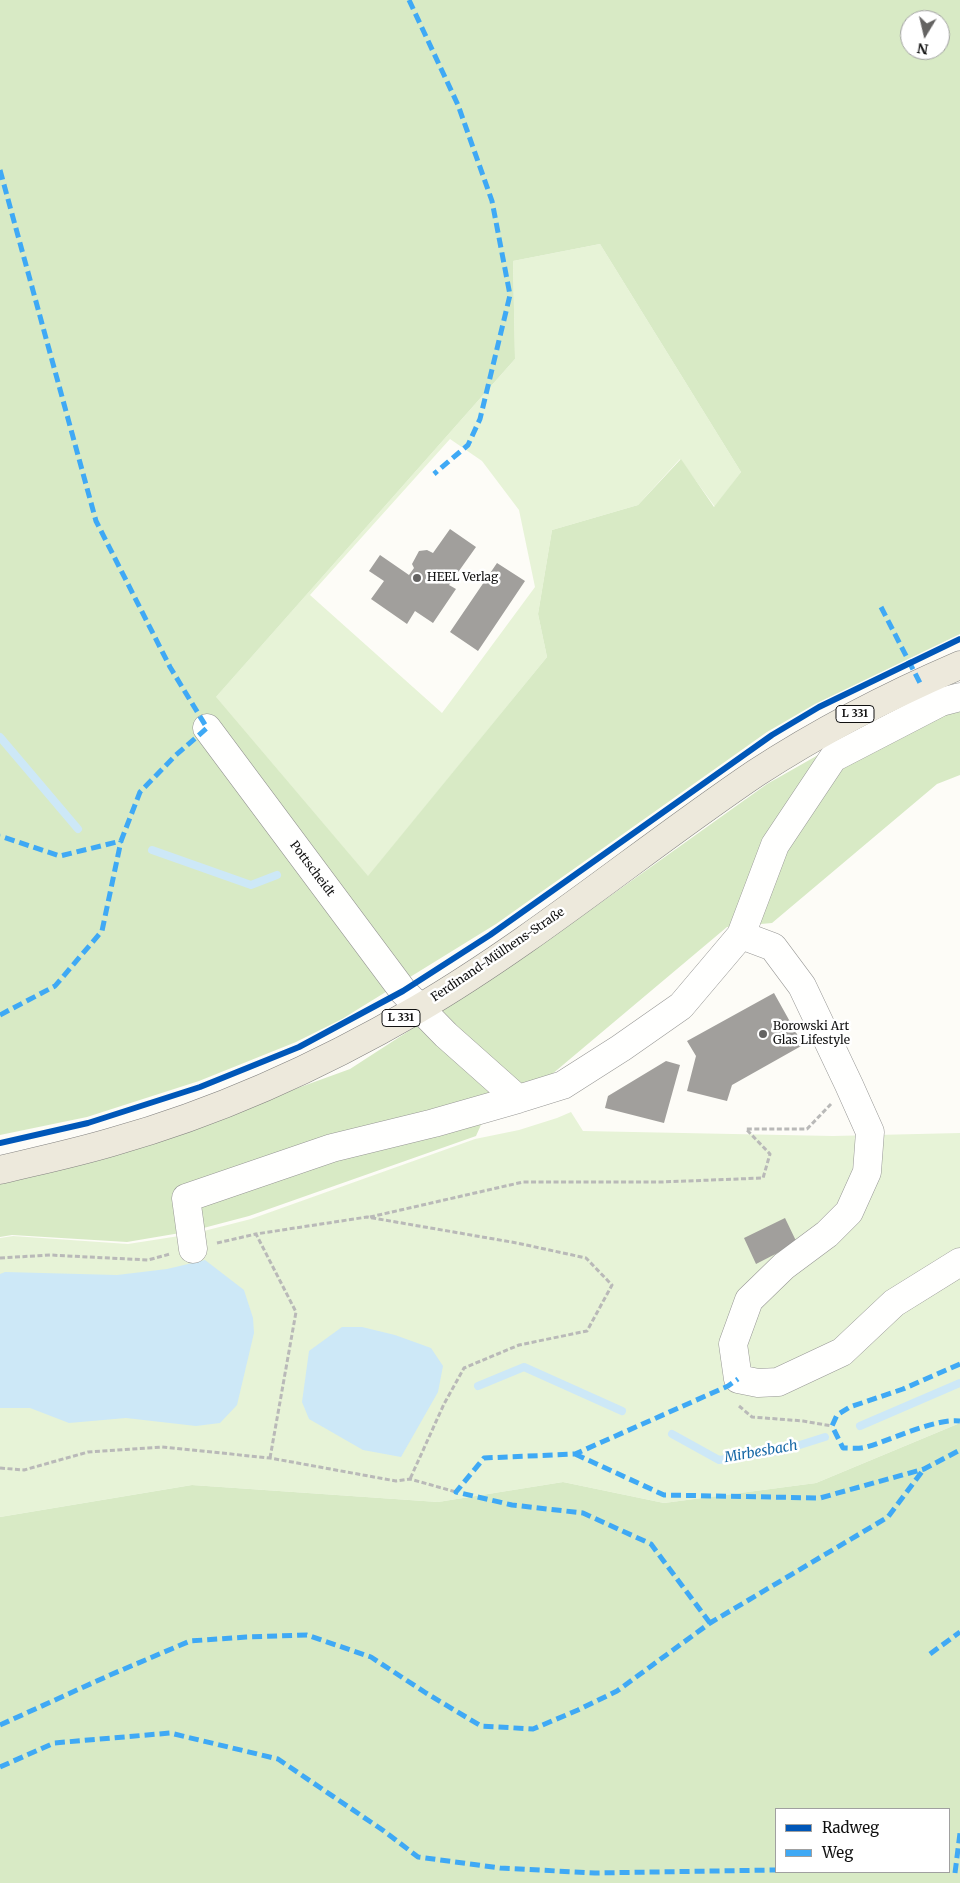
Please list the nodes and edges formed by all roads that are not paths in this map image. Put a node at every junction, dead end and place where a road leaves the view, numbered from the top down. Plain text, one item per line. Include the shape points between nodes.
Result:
1 (960, 666) edge
2 (960, 697) edge
3 (207, 728) dead end
4 (741, 935) junction
5 (419, 1008) junction
6 (518, 1099) junction
7 (0, 1170) edge
8 (193, 1249) road end
9 (960, 1262) edge

1 - 5 main road, Ferdinand-Mülhens-Straße / L 331 via 865,708 810,739 507,952
2 - 4 lane via 941,702 833,758 775,845
3 - 5 lane, Pottscheidt
4 - 6 lane via 681,1006 563,1086
4 - 9 lane via 772,948 802,986 870,1132 867,1172 850,1212 784,1266 749,1300 733,1344 738,1379 778,1382 842,1352 894,1303
5 - 6 lane, Pottscheidt
5 - 7 main road, Ferdinand-Mülhens-Straße / L 331 via 275,1083 200,1113 112,1142
6 - 8 lane via 332,1148 186,1198

